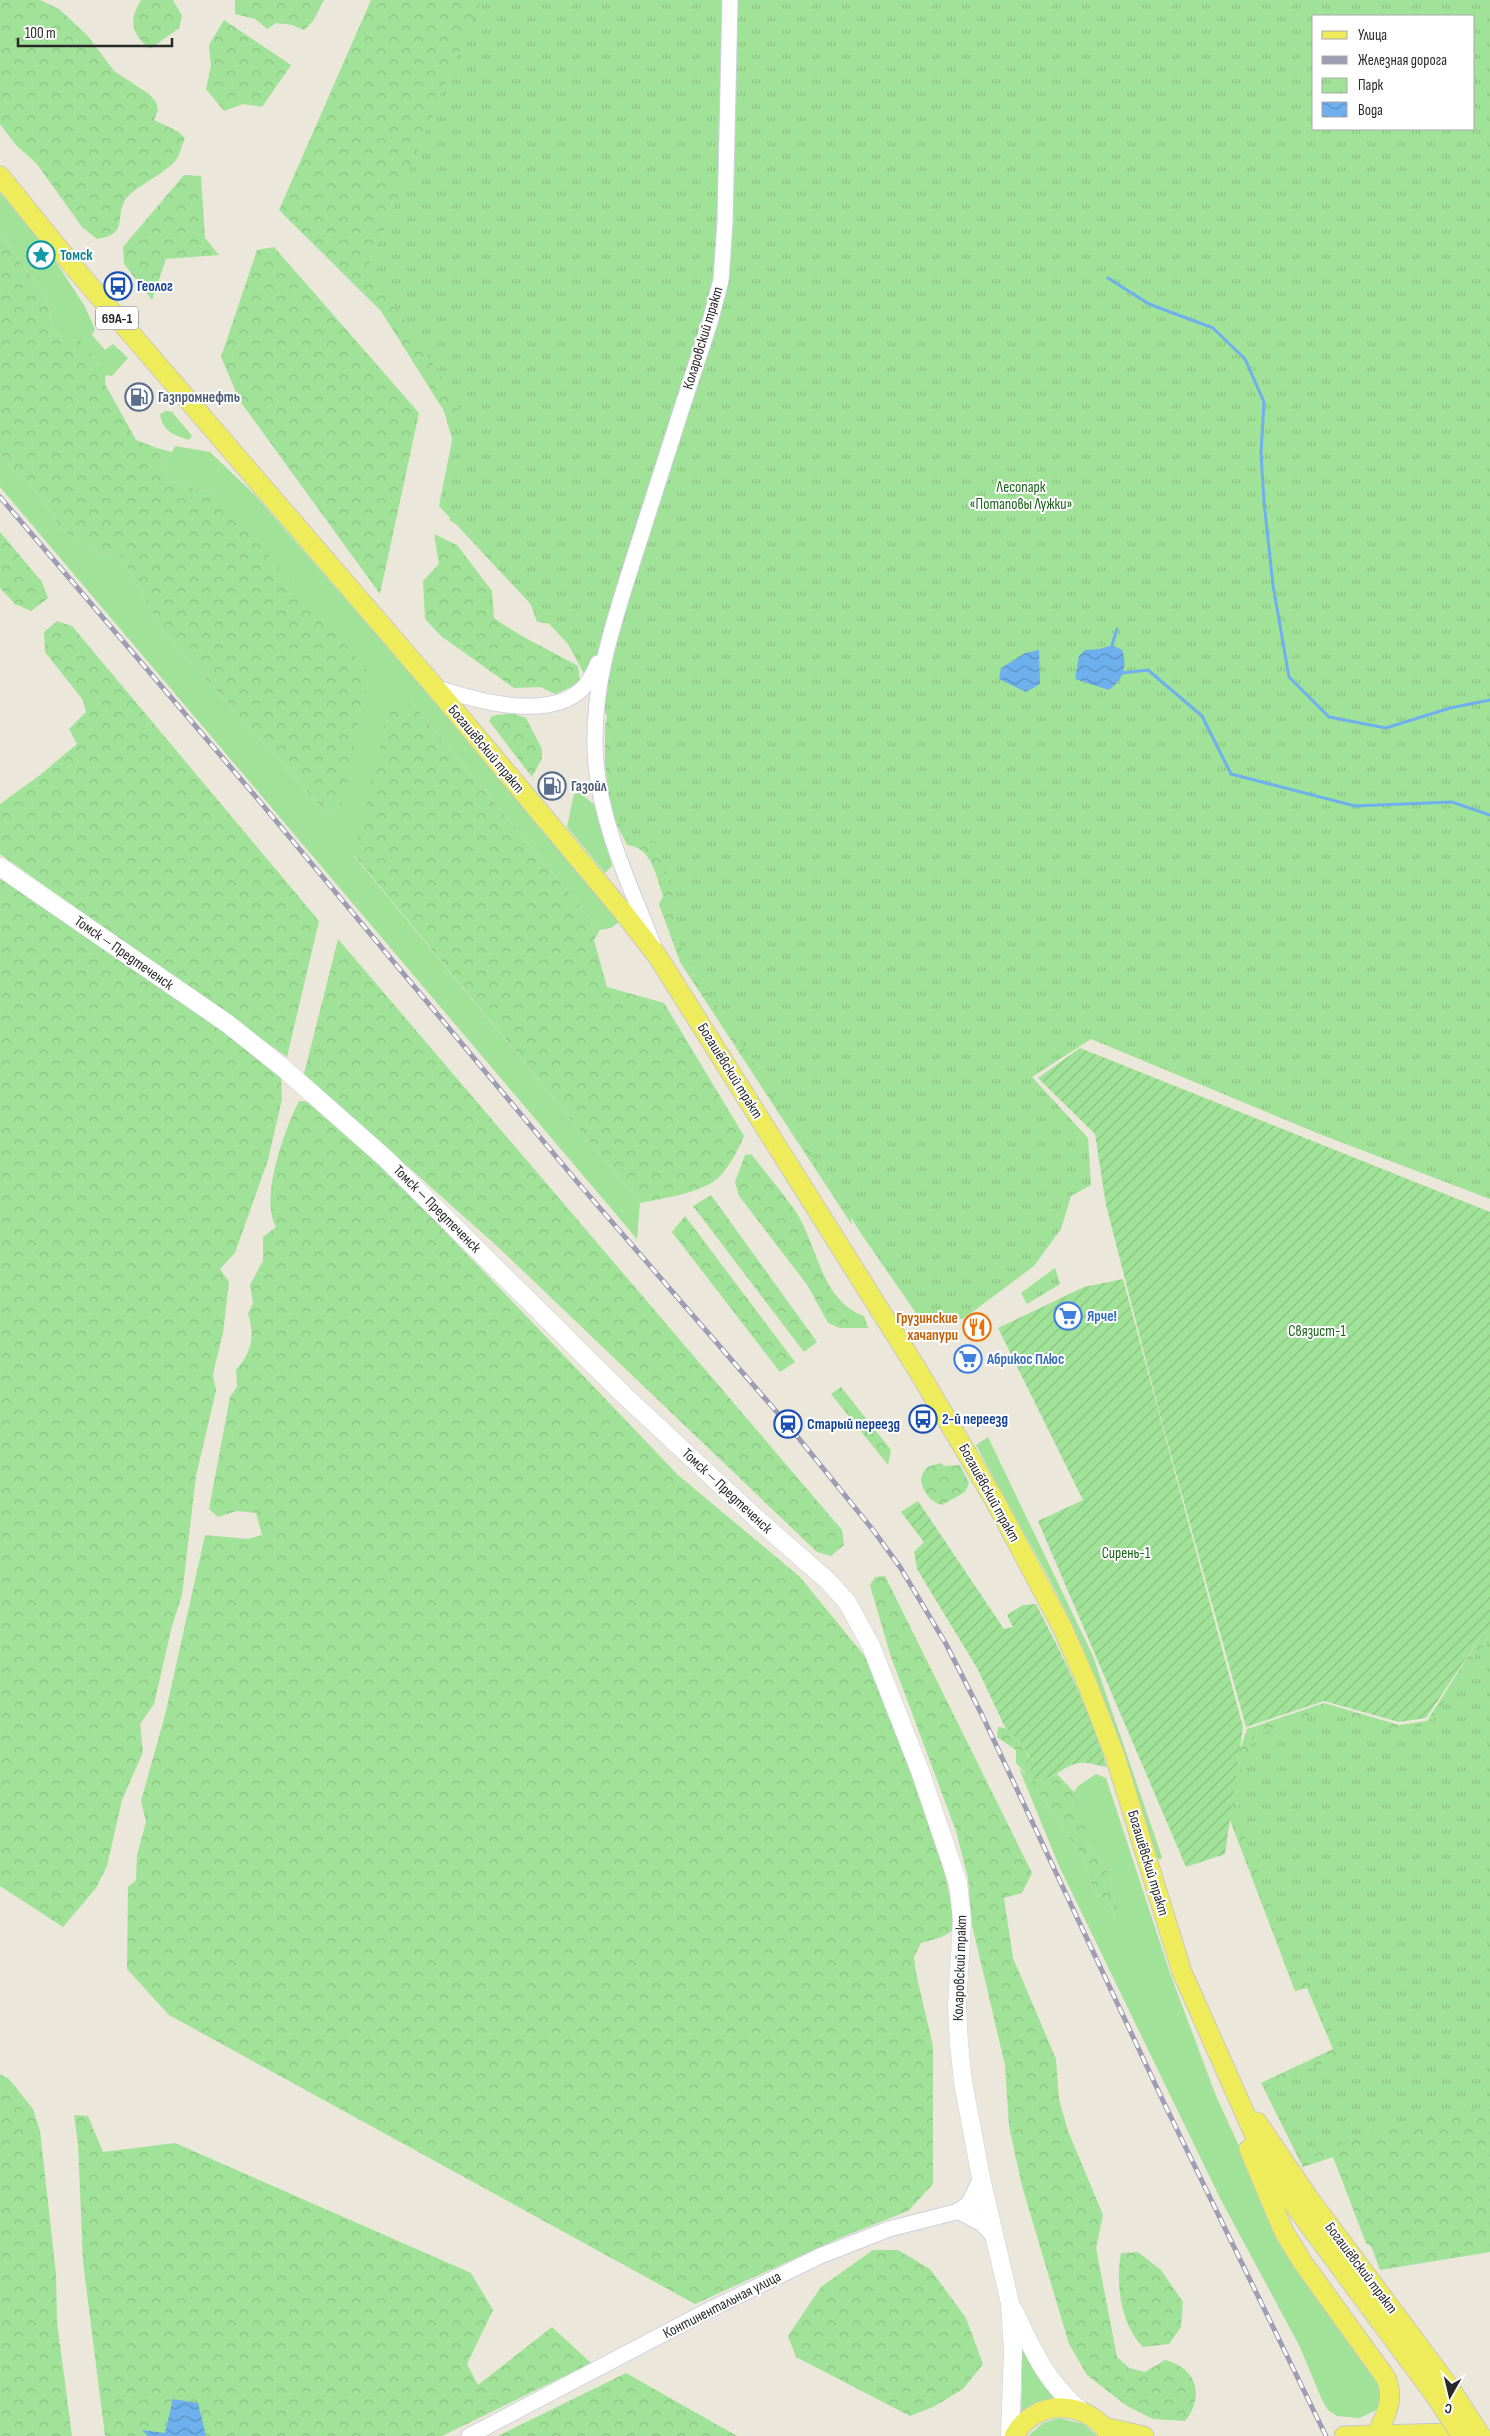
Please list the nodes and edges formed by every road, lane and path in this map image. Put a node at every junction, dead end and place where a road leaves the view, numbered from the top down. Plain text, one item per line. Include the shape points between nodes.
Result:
1 (730, 0) edge
2 (0, 176) edge
3 (610, 634) junction
4 (434, 687) junction
5 (568, 698) junction
6 (474, 700) junction
7 (596, 704) junction
8 (460, 717) junction
9 (0, 866) edge
10 (628, 883) junction
11 (609, 895) junction
12 (658, 957) junction
13 (839, 1592) joint
14 (1240, 2102) junction
15 (981, 2178) junction
16 (987, 2204) junction
17 (958, 2211) junction
18 (994, 2237) junction
19 (1010, 2302) junction
20 (1441, 2389) junction
21 (1081, 2411) junction
22 (1107, 2431) edge
23 (1455, 2434) edge
24 (1376, 2435) junction
25 (469, 2436) edge
26 (1010, 2436) edge
27 (1014, 2436) edge
28 (1144, 2436) edge
29 (1344, 2436) edge
30 (1481, 2436) edge

1 - 3 street, Коларовский тракт via 721,280
2 - 4 main road, Богашёвский тракт / 69А-1 via 121,323
3 - 5 street via 592,677
3 - 7 street
4 - 6 street
4 - 8 main road, Богашёвский тракт
5 - 6 street via 530,706
5 - 7 street via 588,695
6 - 8 street via 465,704
7 - 10 street via 596,758 602,801
8 - 11 main road, Богашёвский тракт
9 - 13 main road, Томск — Предтеченск via 228,1024 282,1067 384,1158 624,1395
10 - 11 street via 622,896
10 - 12 street
11 - 12 main road, Богашёвский тракт
12 - 14 main road, Богашёвский тракт via 917,1369 995,1501 1062,1626 1115,1756 1182,1972
13 - 15 main road, Коларовский тракт via 871,1646 920,1771 958,1883 962,1920 957,2007 959,2044 962,2082
14 - 20 main road, Богашёвский тракт via 1268,2136
14 - 24 main road via 1247,2142 1284,2232 1319,2288 1379,2367 1391,2389 1388,2411
15 - 16 main road, Коларовский тракт
15 - 17 street via 968,2203
16 - 17 street, Континентальная улица
16 - 18 main road, Коларовский тракт
17 - 18 street via 982,2224
17 - 25 street, Континентальная улица via 889,2229 820,2256 707,2311
18 - 19 main road, Коларовский тракт
19 - 21 main road via 1046,2375
19 - 26 main road via 1014,2351
20 - 23 main road, Богашёвский тракт, bridge
20 - 30 main road, Богашёвский тракт, bridge
21 - 22 main road via 1097,2420
21 - 27 main road via 1063,2407 1044,2410 1028,2419
22 - 28 main road
23 - 24 main road
24 - 29 main road

